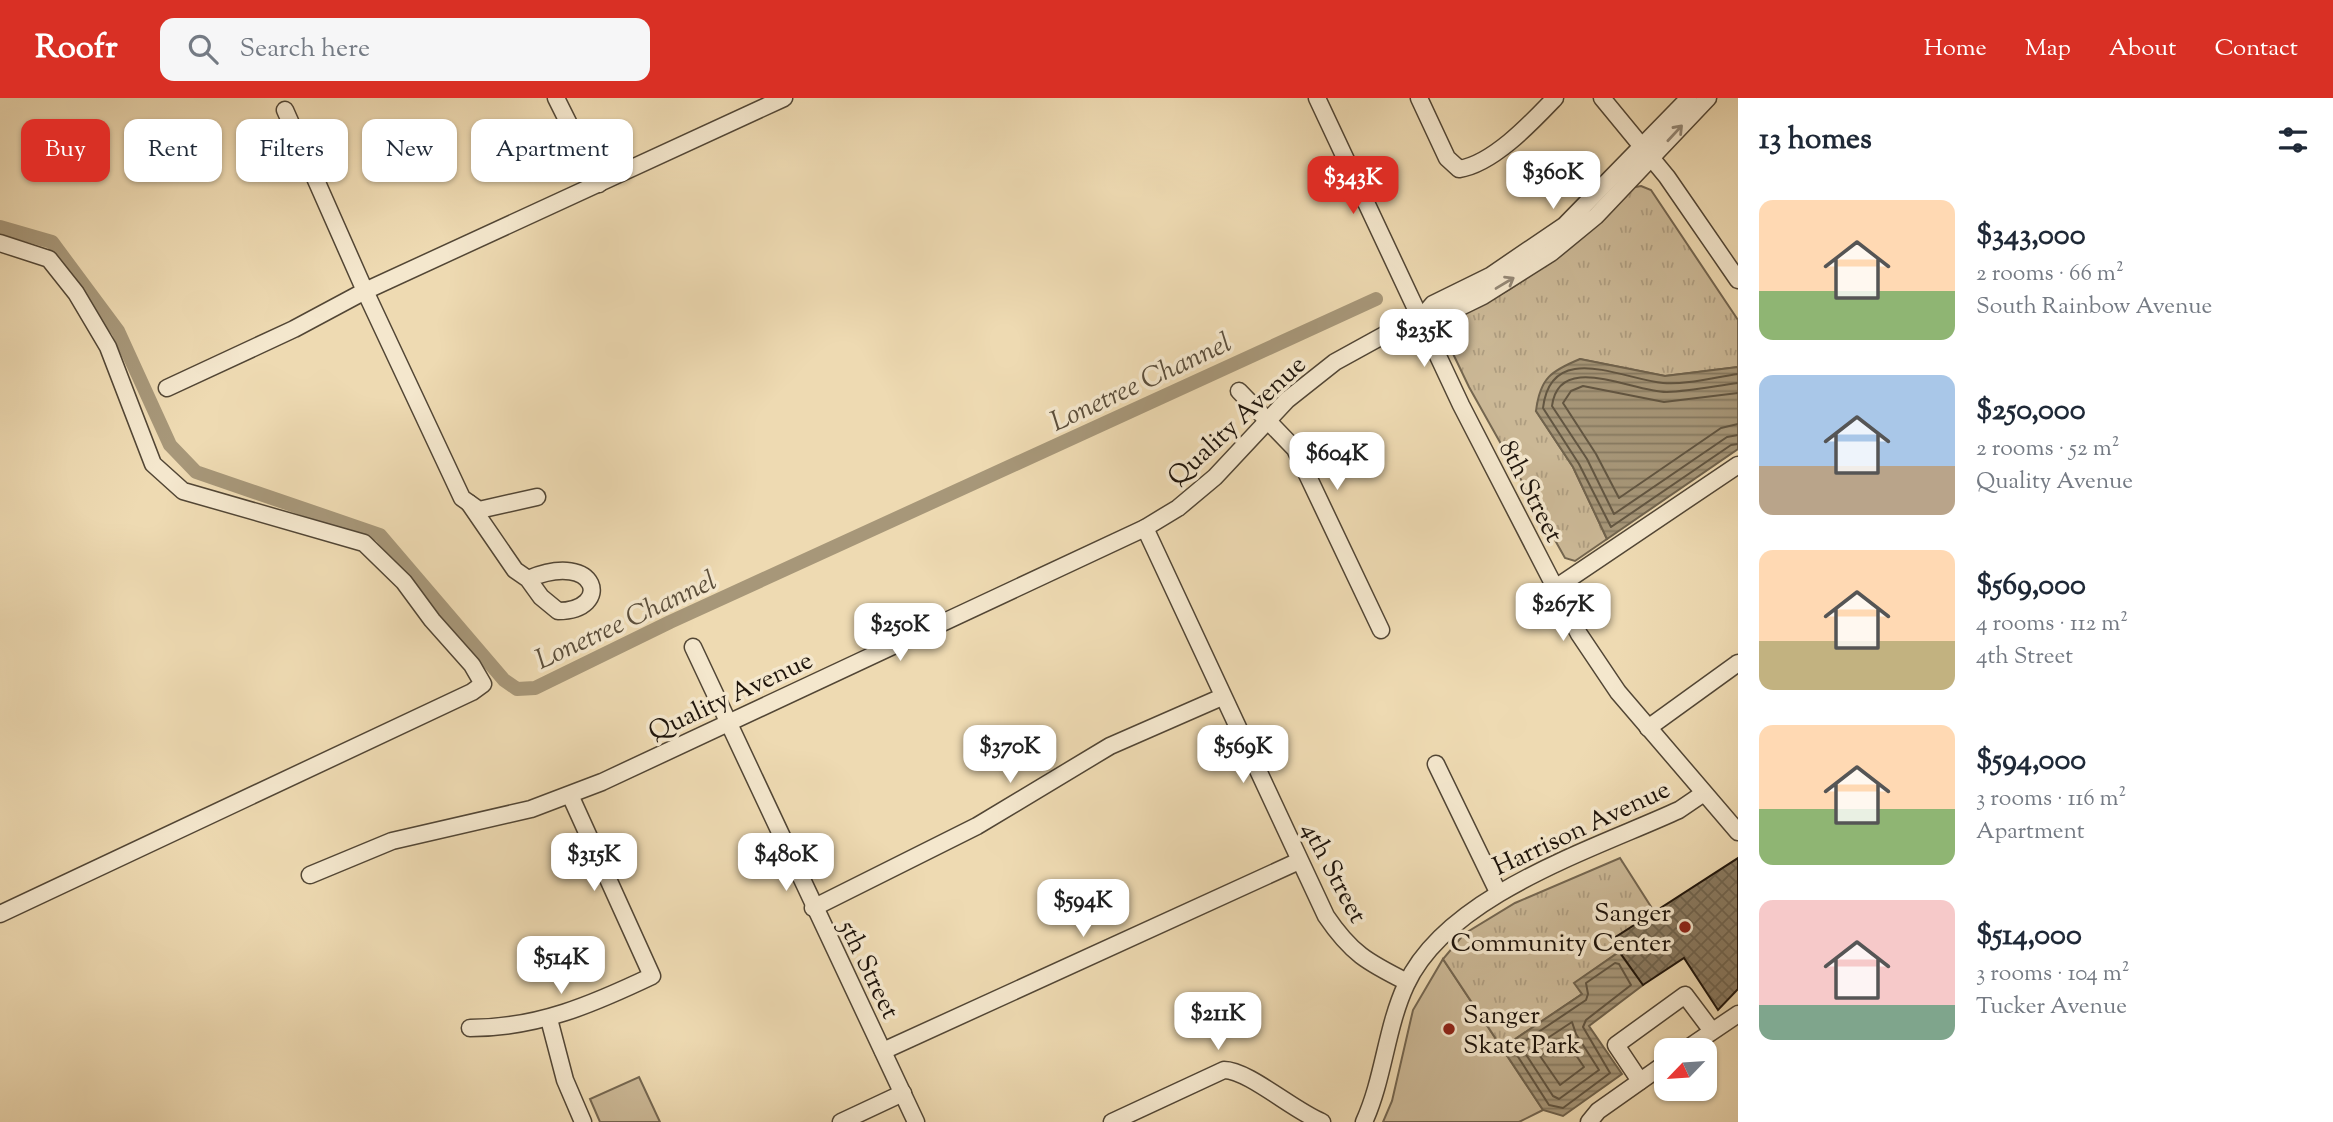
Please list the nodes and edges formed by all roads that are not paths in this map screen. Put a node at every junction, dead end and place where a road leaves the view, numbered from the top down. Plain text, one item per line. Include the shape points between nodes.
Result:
1 (556, 98) edge
2 (784, 98) edge
3 (1317, 98) edge
4 (1419, 98) edge
5 (1555, 98) edge
6 (1602, 98) edge
7 (1689, 98) edge
8 (1708, 98) edge
9 (285, 110) dead end
10 (1647, 151) junction
11 (599, 184) junction
12 (0, 243) edge
13 (1738, 281) edge
14 (365, 291) junction
15 (1421, 318) junction
16 (167, 388) dead end
17 (1239, 391) dead end
18 (1269, 421) junction
19 (1738, 465) edge
20 (537, 497) dead end
21 (469, 503) junction
22 (1144, 528) junction
23 (528, 579) dead end
24 (1554, 589) junction
25 (1381, 630) dead end
26 (693, 647) dead end
27 (1738, 663) edge
28 (1222, 697) junction
29 (727, 723) junction
30 (1648, 728) junction
31 (1436, 764) dead end
32 (1704, 793) junction
33 (570, 795) junction
34 (1738, 832) edge
35 (1299, 861) junction
36 (310, 875) dead end
37 (1498, 892) junction
38 (813, 908) junction
39 (0, 914) edge
40 (1407, 982) junction
41 (1738, 1014) edge
42 (549, 1019) junction
43 (471, 1028) dead end
44 (1712, 1031) junction
45 (1702, 1038) edge
46 (883, 1051) junction
47 (1654, 1071) edge
48 (1640, 1081) junction
49 (903, 1093) junction
50 (583, 1122) edge
51 (841, 1122) edge
52 (916, 1122) edge
53 (1112, 1122) edge
54 (1322, 1122) edge
55 (1364, 1122) edge
56 (1589, 1122) edge

1 - 11 street
2 - 11 street
3 - 15 street, 8th Street
4 - 5 street via 1447,158 1459,169 1502,147
6 - 10 street
7 - 10 street, Quality Avenue
10 -> 8 street, Quality Avenue
9 - 14 street
10 - 13 street
10 - 15 street, Quality Avenue via 1556,232 1490,276 1433,304
11 - 14 street
12 - 39 street via 49,259 76,293 108,347 153,464 183,491 364,543 404,582 483,684
14 - 16 street
14 - 21 street via 462,498
15 - 18 street, Quality Avenue via 1335,362 1287,400
15 - 24 street, 8th Street
17 - 18 street
18 - 22 street, Quality Avenue via 1215,477 1178,508
18 - 25 street via 1303,463
19 - 24 street
20 - 21 street via 479,510
21 - 23 street via 515,570
22 - 28 street, 4th Street
22 - 29 street, Quality Avenue
24 - 30 street, 8th Street via 1598,665
26 - 29 street, 5th Street
27 - 30 street
28 - 35 street, 4th Street
28 - 38 street via 1110,746 977,826
29 - 33 street, Quality Avenue
29 - 38 street, 5th Street
30 - 32 street, 8th Street
31 - 37 street
32 - 34 street, 8th Street
32 - 37 street, Harrison Avenue via 1679,810
33 - 36 street, Quality Avenue via 531,809 392,841
33 - 42 street via 652,976
35 - 40 street, 4th Street via 1345,944 1361,958
35 - 46 street
37 - 40 street, Harrison Avenue via 1451,927
38 - 46 street, 5th Street
40 - 55 street, Harrison Avenue
41 - 44 street
42 - 43 street
42 - 50 street via 565,1080
44 - 45 street
44 - 48 street via 1685,995 1616,1045
46 - 49 street, 5th Street
47 - 48 street
48 - 56 street
49 - 51 street
49 - 52 street, 5th Street
53 - 54 street via 1224,1070 1238,1070

